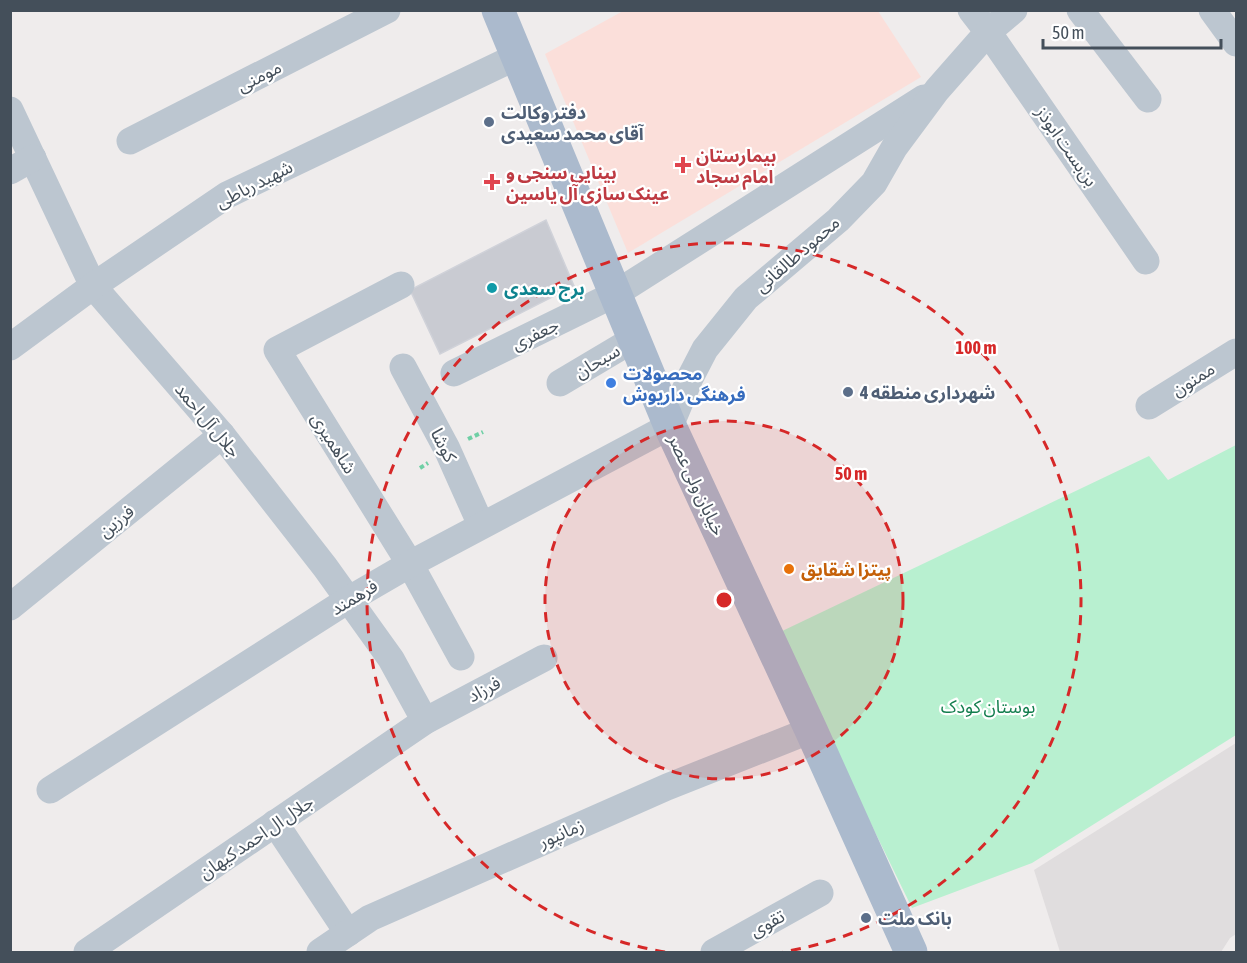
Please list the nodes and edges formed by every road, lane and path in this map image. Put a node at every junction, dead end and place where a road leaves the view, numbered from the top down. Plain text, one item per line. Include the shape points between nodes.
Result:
1 (387, 10) edge
2 (498, 10) edge
3 (971, 10) edge
4 (1014, 10) edge
5 (1080, 10) edge
6 (1212, 10) edge
7 (988, 32) junction
8 (1236, 43) edge
9 (518, 56) junction
10 (938, 90) junction
11 (1148, 99) dead end
12 (10, 110) edge
13 (130, 141) dead end
14 (22, 165) edge
15 (1146, 261) dead end
16 (401, 285) dead end
17 (93, 286) junction
18 (615, 294) junction
19 (634, 339) junction
20 (10, 347) edge
21 (1236, 352) edge
22 (403, 367) dead end
23 (454, 374) dead end
24 (560, 383) dead end
25 (1149, 406) dead end
26 (670, 426) junction
27 (222, 435) junction
28 (481, 525) junction
29 (410, 564) junction
30 (348, 600) junction
31 (10, 607) edge
32 (461, 657) dead end
33 (544, 658) dead end
34 (425, 721) junction
35 (811, 730) junction
36 (50, 790) dead end
37 (275, 824) junction
38 (820, 893) dead end
39 (348, 933) junction
40 (87, 952) edge
41 (320, 952) edge
42 (714, 952) edge
43 (911, 952) edge

1 - 13 street, مومنی
2 - 9 main road, خیابان ولی عصر
3 - 7 street, بن‌بست ابوذز
4 - 7 street, محمود طالقانی
5 - 11 street
6 - 8 street
7 - 10 street, محمود طالقانی
7 - 15 street, بن‌بست ابوذز
9 - 17 street, شهید رباطی via 227,195
9 - 18 main road, خیابان ولی عصر
10 - 18 street, محمود طالقانی
10 - 26 street, محمود طالقانی via 894,148 874,183 838,220 746,298 705,349
12 - 14 street, جلال آل احمد
14 - 17 street, جلال آل احمد
16 - 29 street, شاهمیری via 277,350
17 - 20 street, شهید رباطی
17 - 27 street, جلال آل احمد
18 - 19 main road, خیابان ولی عصر
18 - 23 street, جعفری
19 - 24 street, سبحان
19 - 26 main road, خیابان ولی عصر
21 - 25 street, ممنون
22 - 28 street, کوشا via 447,449
26 - 28 street, فرهمند
26 - 35 main road, خیابان ولی عصر
27 - 30 street, جلال آل احمد
27 - 31 street, فرزین
28 - 29 street, فرهمند
29 - 30 street, فرهمند
29 - 32 street, شاهمیری
30 - 34 street, جلال آل احمد via 391,659
30 - 36 street, فرهمند
33 - 34 street, فرزاد
34 - 37 street, جلال ال احمد کیهان
35 - 39 street, زمانپور via 488,865 370,918
35 - 43 main road, خیابان ولی عصر
37 - 39 street
37 - 40 street, جلال ال احمد کیهان
38 - 42 street, تقوی
39 - 41 street, زمانپور

